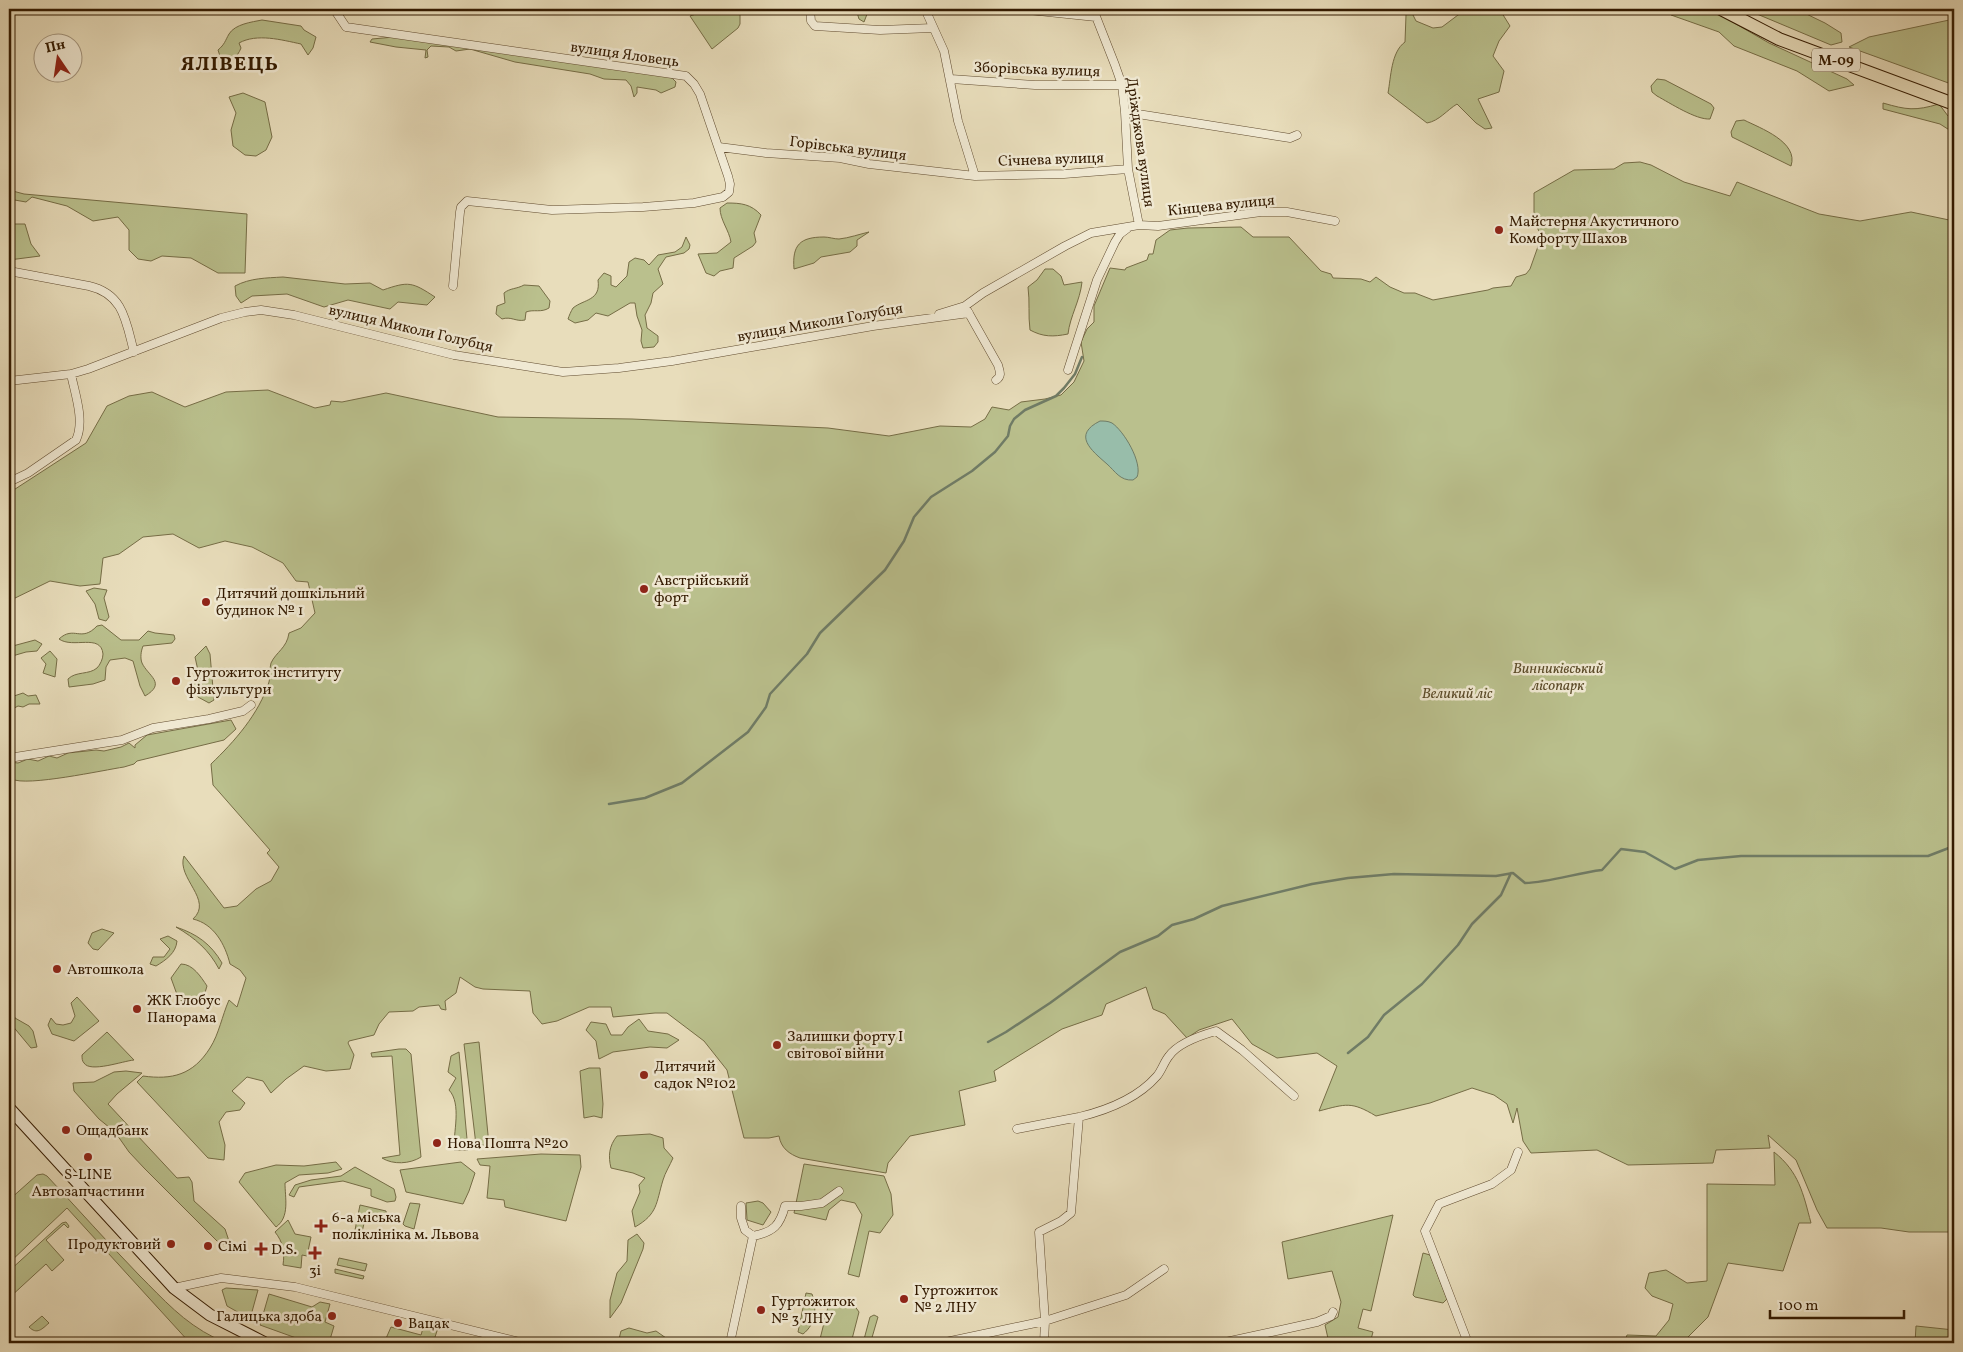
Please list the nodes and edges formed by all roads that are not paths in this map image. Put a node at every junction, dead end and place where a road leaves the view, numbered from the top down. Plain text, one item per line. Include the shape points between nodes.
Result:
1 (334, 9) edge
2 (810, 9) edge
3 (924, 9) edge
4 (1019, 9) edge
5 (1721, 9) edge
6 (1094, 13) edge
7 (933, 28) junction
8 (951, 79) junction
9 (1122, 85) junction
10 (1954, 104) edge
11 (1125, 112) junction
12 (1297, 135) dead end
13 (719, 147) junction
14 (1128, 169) junction
15 (975, 176) junction
16 (1335, 221) dead end
17 (1139, 225) junction
18 (9, 271) edge
19 (453, 286) dead end
20 (967, 310) junction
21 (134, 352) junction
22 (1068, 370) dead end
23 (71, 374) junction
24 (996, 380) dead end
25 (9, 381) edge
26 (9, 482) edge
27 (251, 705) dead end
28 (9, 758) edge
29 (1294, 1096) dead end
30 (9, 1108) edge
31 (1079, 1117) junction
32 (1017, 1129) dead end
33 (1518, 1152) dead end
34 (839, 1191) dead end
35 (741, 1206) dead end
36 (754, 1236) junction
37 (1164, 1269) dead end
38 (174, 1288) junction
39 (1333, 1312) dead end
40 (1045, 1321) junction
41 (511, 1341) edge
42 (265, 1343) edge
43 (524, 1343) edge
44 (730, 1343) edge
45 (941, 1343) edge
46 (1044, 1343) edge
47 (1221, 1343) edge
48 (1468, 1343) edge

1 - 13 street, вулиця Яловець via 346,27 686,76 700,94
2 - 7 street via 815,26 880,30
3 - 7 street
4 - 6 street
5 - 10 main road, М-09 via 1779,38
6 - 9 street, Дріжджова вулиця
7 - 8 street via 944,51
8 - 9 street, Зборівська вулиця via 1035,85
8 - 15 street via 958,121
9 - 11 street, Дріжджова вулиця
11 - 12 street via 1290,138
11 - 14 street, Дріжджова вулиця
13 - 15 street, Горівська вулиця via 840,158
13 - 19 street, вулиця Яловець via 730,184 729,192 714,199 643,207 552,210 467,201 460,212
14 - 15 street, Січнева вулиця
14 - 17 street, Дріжджова вулиця
16 - 17 street, Кінцева вулиця via 1287,212 1261,212 1158,226
17 - 20 street, Кінцева вулиця via 1080,237 983,293
17 - 22 street via 1128,228 1115,242 1090,298
18 - 21 street via 99,288 109,293 123,314
20 - 21 street, вулиця Миколи Голубця via 672,361 582,371 547,370 454,355 294,315 261,310 221,318
20 - 24 street via 998,365 1001,373
21 - 23 street, вулиця Миколи Голубця
23 - 25 street, вулиця Миколи Голубця
23 - 26 street via 79,418 76,440
27 - 28 street via 243,711 153,728 122,740
29 - 31 street via 1216,1031 1197,1036 1170,1054 1158,1075 1139,1092 1101,1112
30 - 38 main road
31 - 32 street
31 - 40 street via 1071,1213 1039,1232
33 - 48 street via 1511,1170 1492,1184 1439,1204 1425,1231
34 - 36 street via 822,1204 785,1206 774,1228
35 - 36 street via 745,1230
36 - 44 street
37 - 40 street via 1126,1295
38 - 41 street via 221,1278 295,1287
38 - 42 main road via 210,1315
39 - 47 street via 1317,1322
40 - 45 street
40 - 46 street
41 - 43 street

